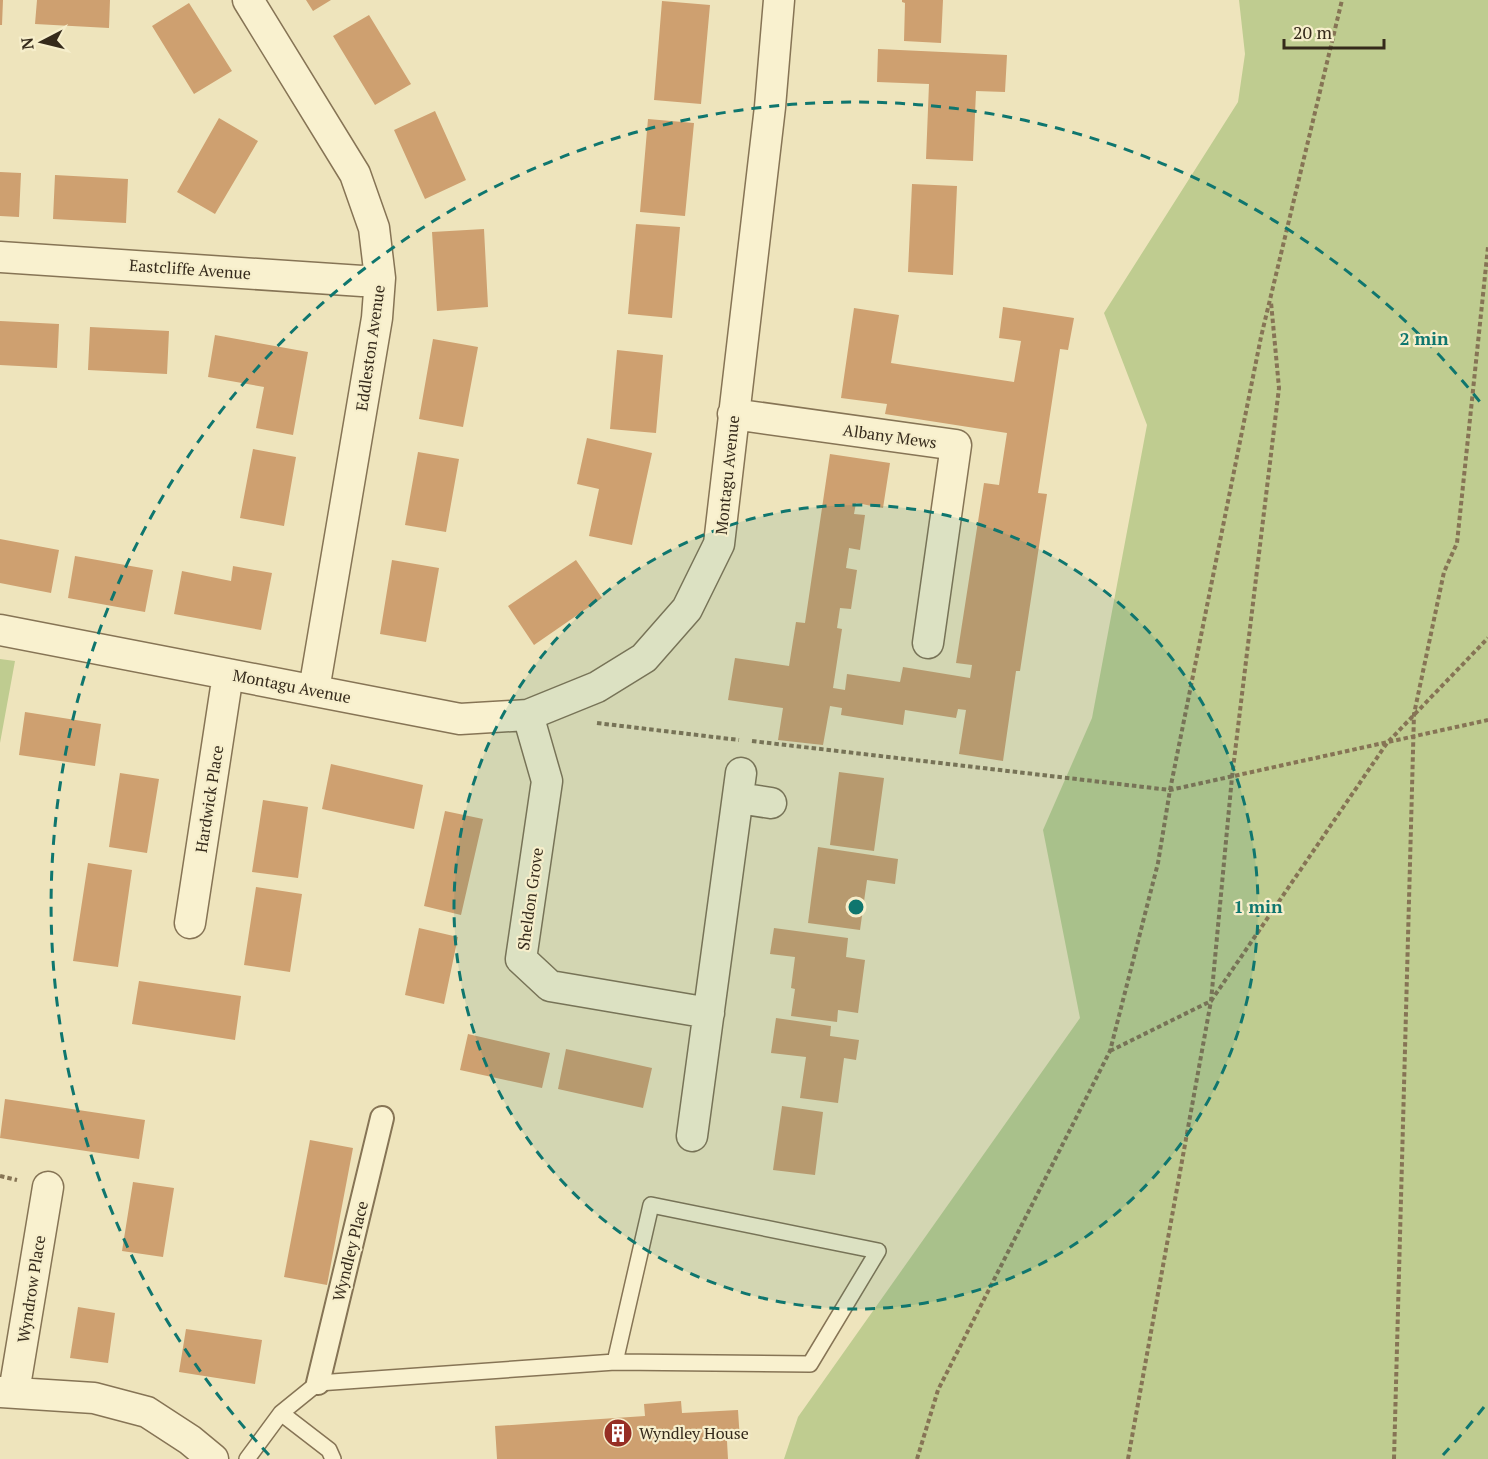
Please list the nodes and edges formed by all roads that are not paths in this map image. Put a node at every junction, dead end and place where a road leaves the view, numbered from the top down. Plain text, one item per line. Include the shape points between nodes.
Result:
1 (248, 0) edge
2 (779, 0) edge
3 (0, 257) edge
4 (380, 278) junction
5 (733, 414) junction
6 (0, 630) edge
7 (928, 643) dead end
8 (228, 674) junction
9 (314, 690) junction
10 (528, 715) junction
11 (771, 803) dead end
12 (190, 923) dead end
13 (709, 1013) junction
14 (382, 1118) dead end
15 (692, 1136) dead end
16 (48, 1187) dead end
17 (615, 1362) junction
18 (318, 1383) junction
19 (7, 1392) edge
20 (282, 1413) junction
21 (213, 1459) edge
22 (247, 1459) edge
23 (333, 1459) edge

1 - 4 street, Eddleston Avenue via 355,174 374,228
2 - 5 street, Montagu Avenue
3 - 4 street, Eastcliffe Avenue
4 - 9 street, Eddleston Avenue via 377,318
5 - 7 street, Albany Mews via 956,445
5 - 10 street, Montagu Avenue via 719,544 687,609 644,658 597,687
6 - 8 street, Montagu Avenue
8 - 9 street, Montagu Avenue
8 - 12 street, Hardwick Place
9 - 10 street, Montagu Avenue via 460,718
10 - 13 street, Sheldon Grove via 547,781 521,959 550,986
11 - 13 street via 740,786
13 - 15 street via 709,1105
14 - 18 street, Wyndley Place
16 - 19 street, Wyndrow Place
17 - 17 lane via 810,1364 878,1251 651,1205
17 - 18 lane
18 - 20 lane
19 - 21 street via 94,1398 147,1412
20 - 22 lane
20 - 23 lane via 329,1450

